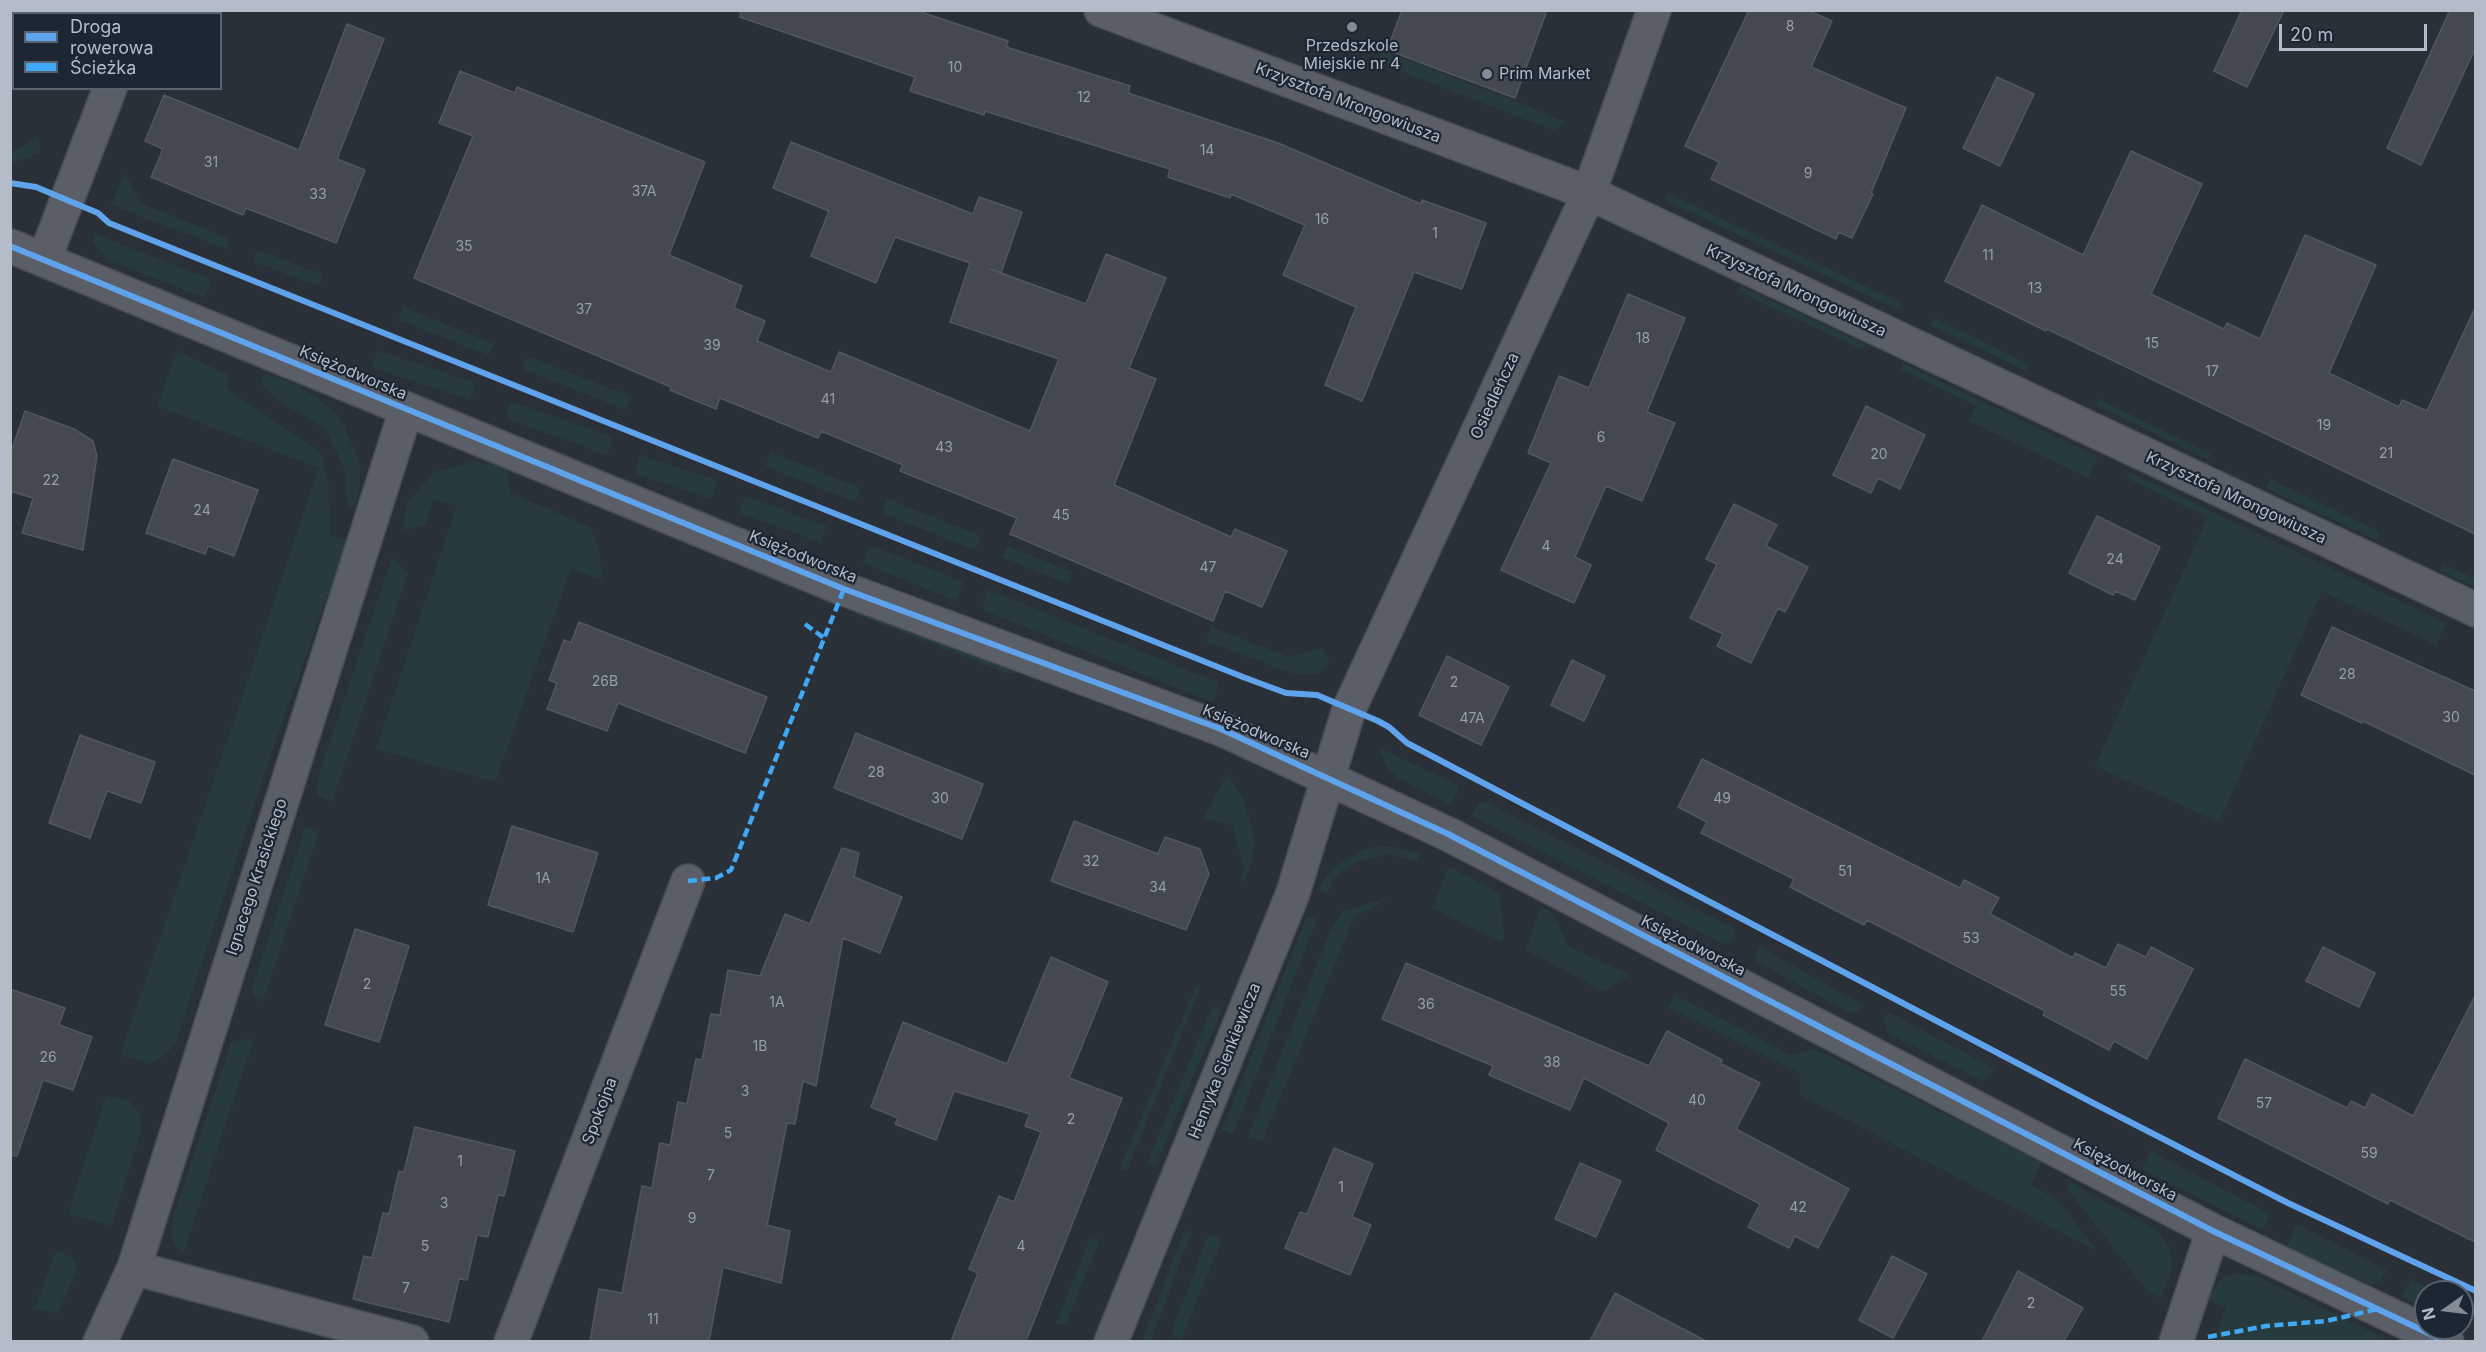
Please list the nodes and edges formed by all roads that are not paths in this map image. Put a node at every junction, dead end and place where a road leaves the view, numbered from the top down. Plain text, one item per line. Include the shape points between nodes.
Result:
1 (1101, 10) edge
2 (1654, 10) edge
3 (109, 90) edge
4 (1588, 194) junction
5 (10, 246) edge
6 (44, 260) junction
7 (406, 410) junction
8 (2475, 610) edge
9 (1328, 778) junction
10 (688, 881) dead end
11 (2213, 1231) junction
12 (134, 1268) junction
13 (100, 1341) edge
14 (412, 1341) edge
15 (511, 1341) edge
16 (1111, 1341) edge
17 (2176, 1341) edge
18 (2446, 1341) edge

1 - 4 street, Krzysztofa Mrongowiusza
2 - 4 street, Osiedleńcza
3 - 6 street
4 - 8 street, Krzysztofa Mrongowiusza
4 - 9 street, Osiedleńcza via 1349,709
5 - 6 street, Księżodworska
6 - 7 street, Księżodworska
7 - 9 street, Księżodworska via 844,589 1221,729
7 - 12 street, Ignacego Krasickiego
9 - 11 street, Księżodworska via 1448,834
9 - 16 street, Henryka Sienkiewicza via 1293,893
10 - 15 street, Spokojna
11 - 17 street
11 - 18 street, Księżodworska
12 - 13 street, Ignacego Krasickiego
12 - 14 street

